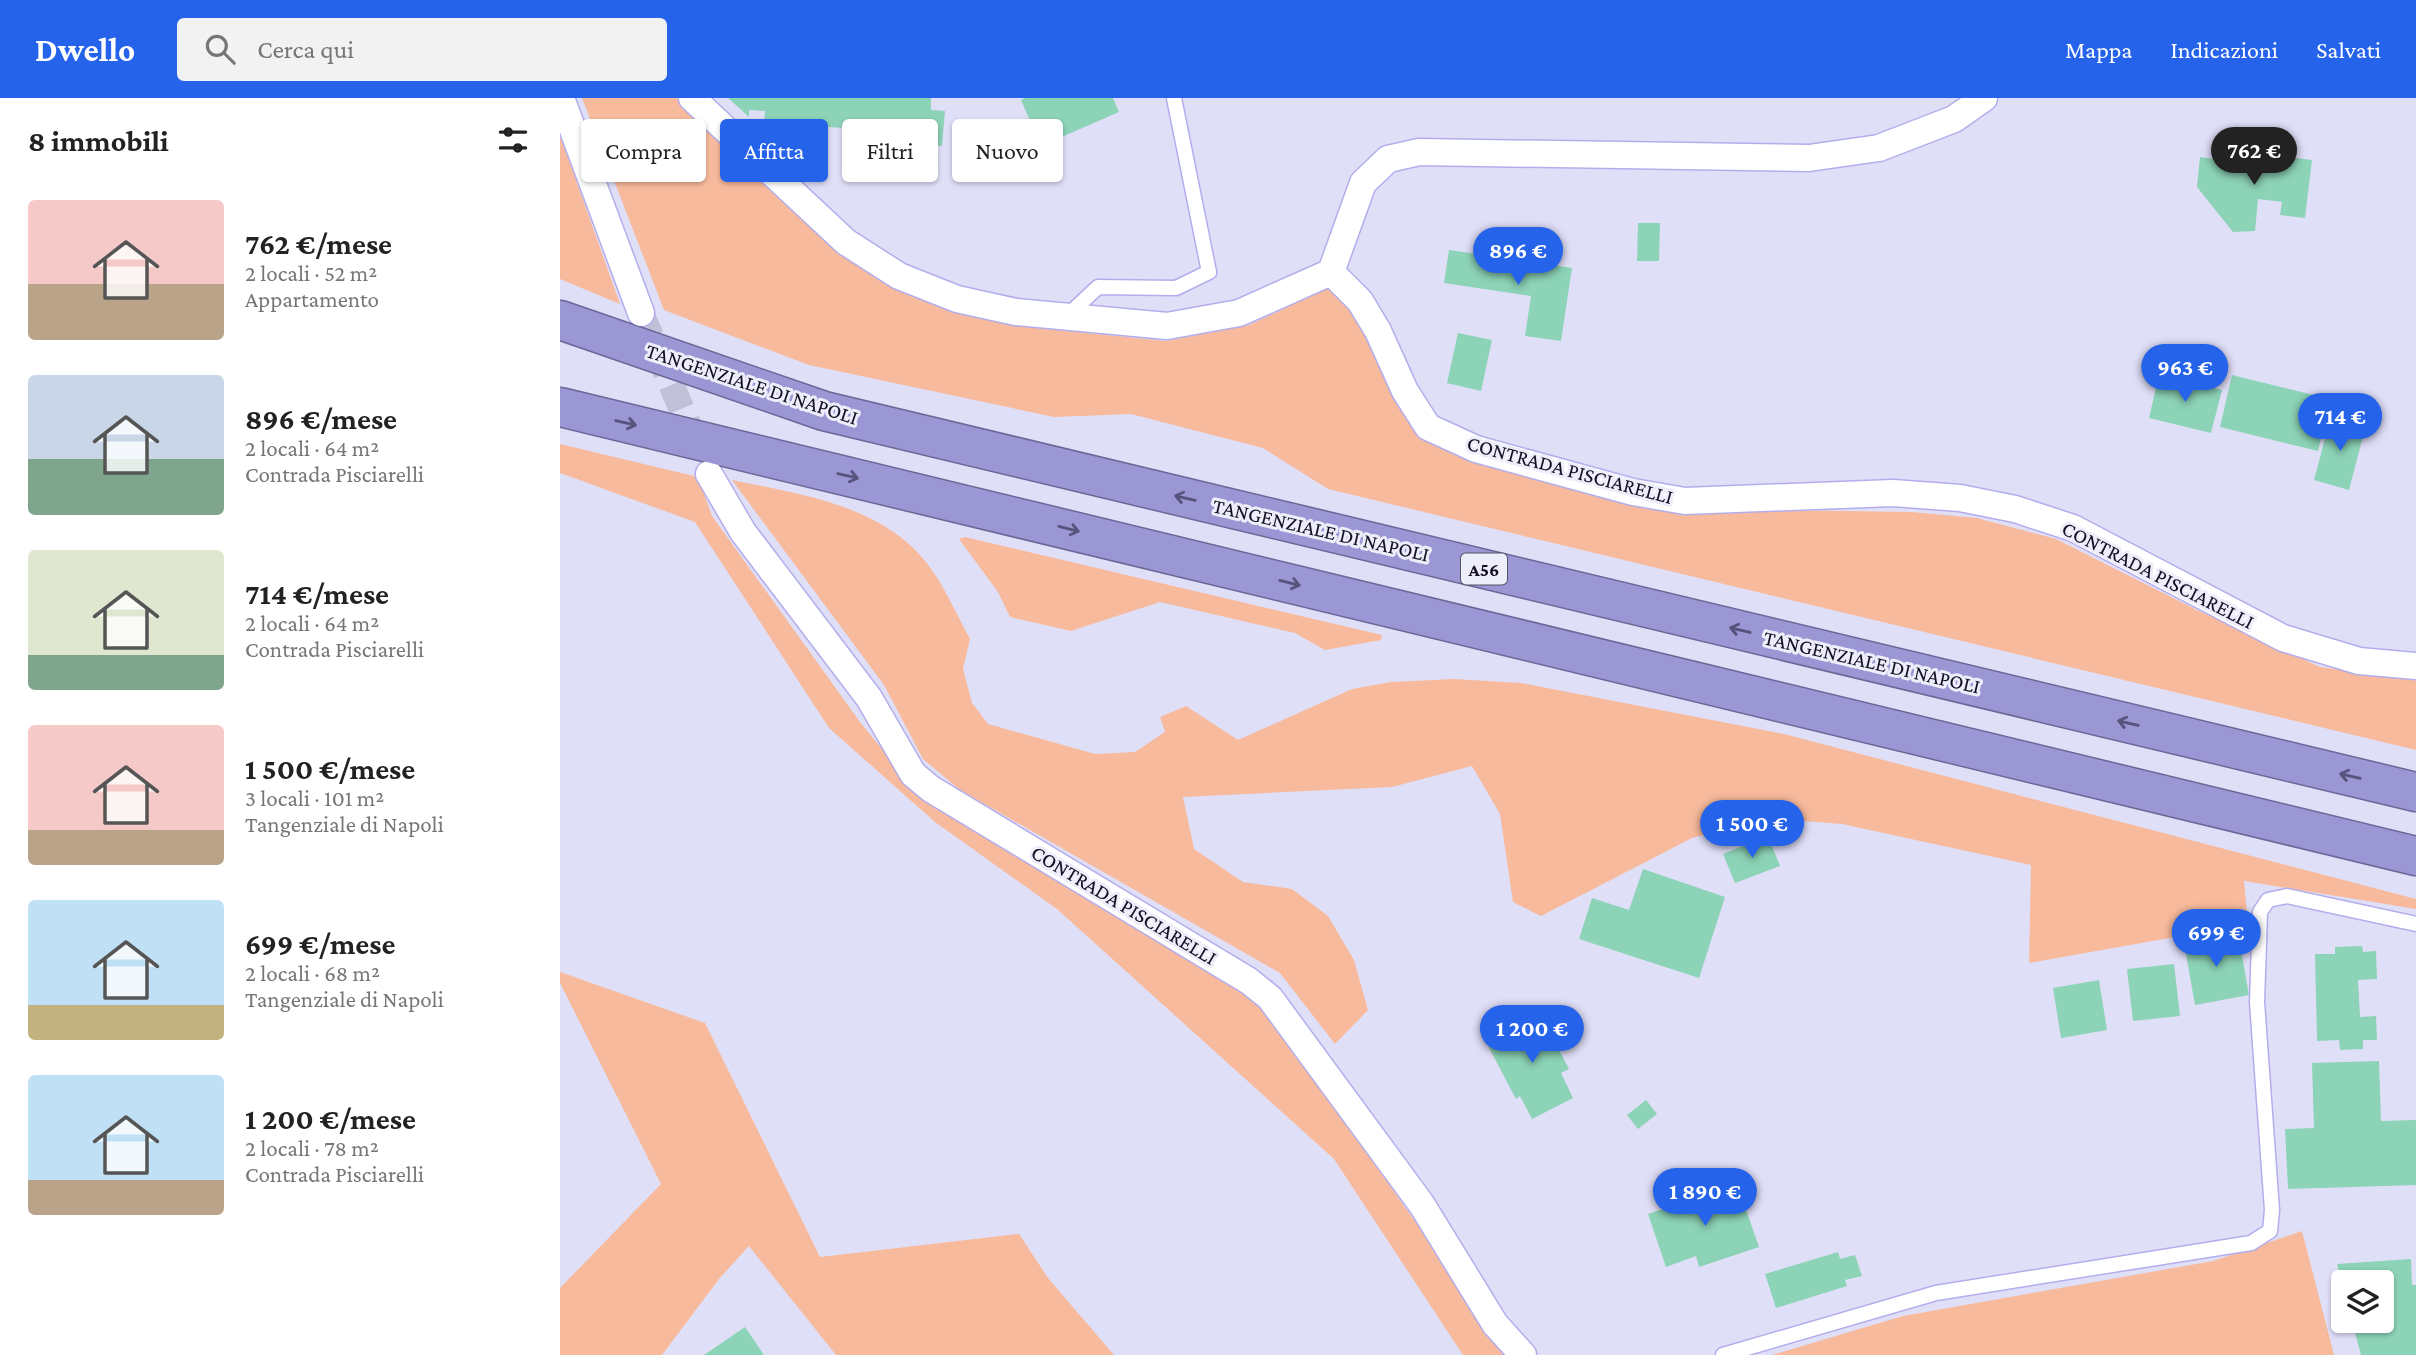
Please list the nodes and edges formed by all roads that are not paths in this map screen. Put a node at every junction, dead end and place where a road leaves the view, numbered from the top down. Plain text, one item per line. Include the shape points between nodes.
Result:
1 (561, 98) edge
2 (692, 98) edge
3 (1174, 98) edge
4 (1984, 98) edge
5 (1331, 272) junction
6 (641, 313) tunnel mouth
7 (1066, 317) junction
8 (560, 320) edge
9 (560, 407) edge
10 (709, 474) tunnel mouth
11 (2416, 666) edge
12 (2416, 792) edge
13 (2416, 856) edge
14 (2416, 924) edge
15 (1523, 1355) edge
16 (1723, 1355) edge

1 - 6 street
2 - 7 street via 846,242 899,276 957,299
3 - 7 lane via 1209,272 1176,288 1098,287
4 - 5 street via 1954,119 1879,148 1809,158 1419,152 1388,159 1363,183
5 - 7 street via 1239,313 1167,326
5 - 11 street, CONTRADA PISCIARELLI via 1360,301 1428,426 1476,449 1633,492 1685,501 1893,494 1960,498 2015,509 2073,528 2283,638 2359,661
12 -> 8 highway, TANGENZIALE DI NAPOLI / A56 via 824,411
9 -> 13 highway
10 - 15 street, CONTRADA PISCIARELLI via 743,532 869,698 913,774 1270,998 1422,1205 1495,1324
14 - 16 lane via 2287,896 2268,900 2260,912 2257,1002 2272,1210 2270,1231 2251,1243 1936,1293

